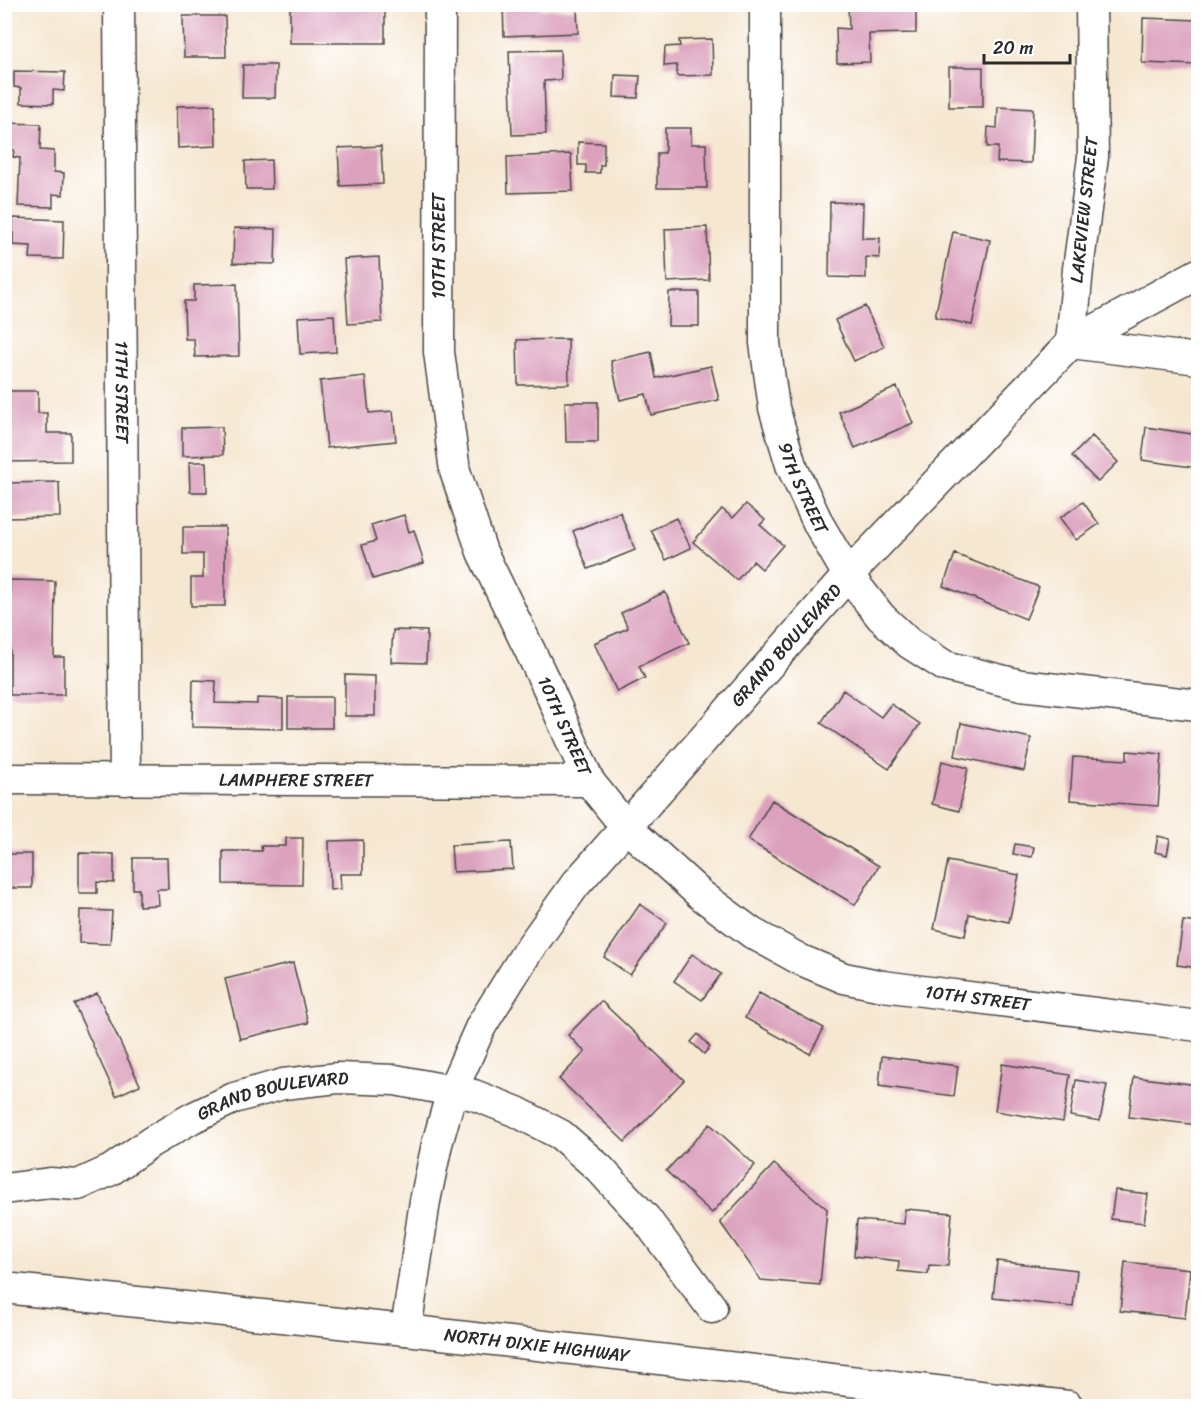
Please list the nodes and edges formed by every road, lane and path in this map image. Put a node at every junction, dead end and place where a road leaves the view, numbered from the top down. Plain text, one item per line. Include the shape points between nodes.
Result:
1 (118, 4) edge
2 (440, 4) edge
3 (765, 4) edge
4 (1091, 4) edge
5 (1198, 274) edge
6 (1071, 344) junction
7 (1198, 359) edge
8 (848, 575) junction
9 (1198, 705) edge
10 (4, 779) edge
11 (125, 780) junction
12 (589, 781) junction
13 (626, 826) junction
14 (1198, 1026) edge
15 (452, 1091) junction
16 (4, 1189) edge
17 (4, 1288) edge
18 (712, 1308) dead end
19 (406, 1330) junction
20 (1068, 1407) edge

1 - 11 street, 11TH STREET
2 - 12 street, 10TH STREET via 439,352 455,471 482,552
3 - 8 street, 9TH STREET via 765,343 774,408 791,465
4 - 6 street, LAKEVIEW STREET via 1093,157
5 - 6 street, GRAND BOULEVARD
6 - 7 street
6 - 8 street, GRAND BOULEVARD
8 - 9 street, 9TH STREET via 881,617 909,643 945,666 1021,685
8 - 13 street, GRAND BOULEVARD
10 - 11 street, LAMPHERE STREET
11 - 12 street, LAMPHERE STREET
12 - 13 street, 10TH STREET
13 - 14 street, 10TH STREET via 701,895 752,933 843,978
13 - 15 street, GRAND BOULEVARD via 575,885 527,952 481,1026
15 - 16 street, GRAND BOULEVARD via 384,1079 338,1078 284,1084 234,1098 192,1118 111,1170 78,1185 50,1183
15 - 18 street, GRAND BOULEVARD via 517,1112 561,1135 599,1168 646,1219
15 - 19 street, GRAND BOULEVARD via 425,1201
17 - 19 street, NORTH DIXIE HIGHWAY
19 - 20 street, NORTH DIXIE HIGHWAY

